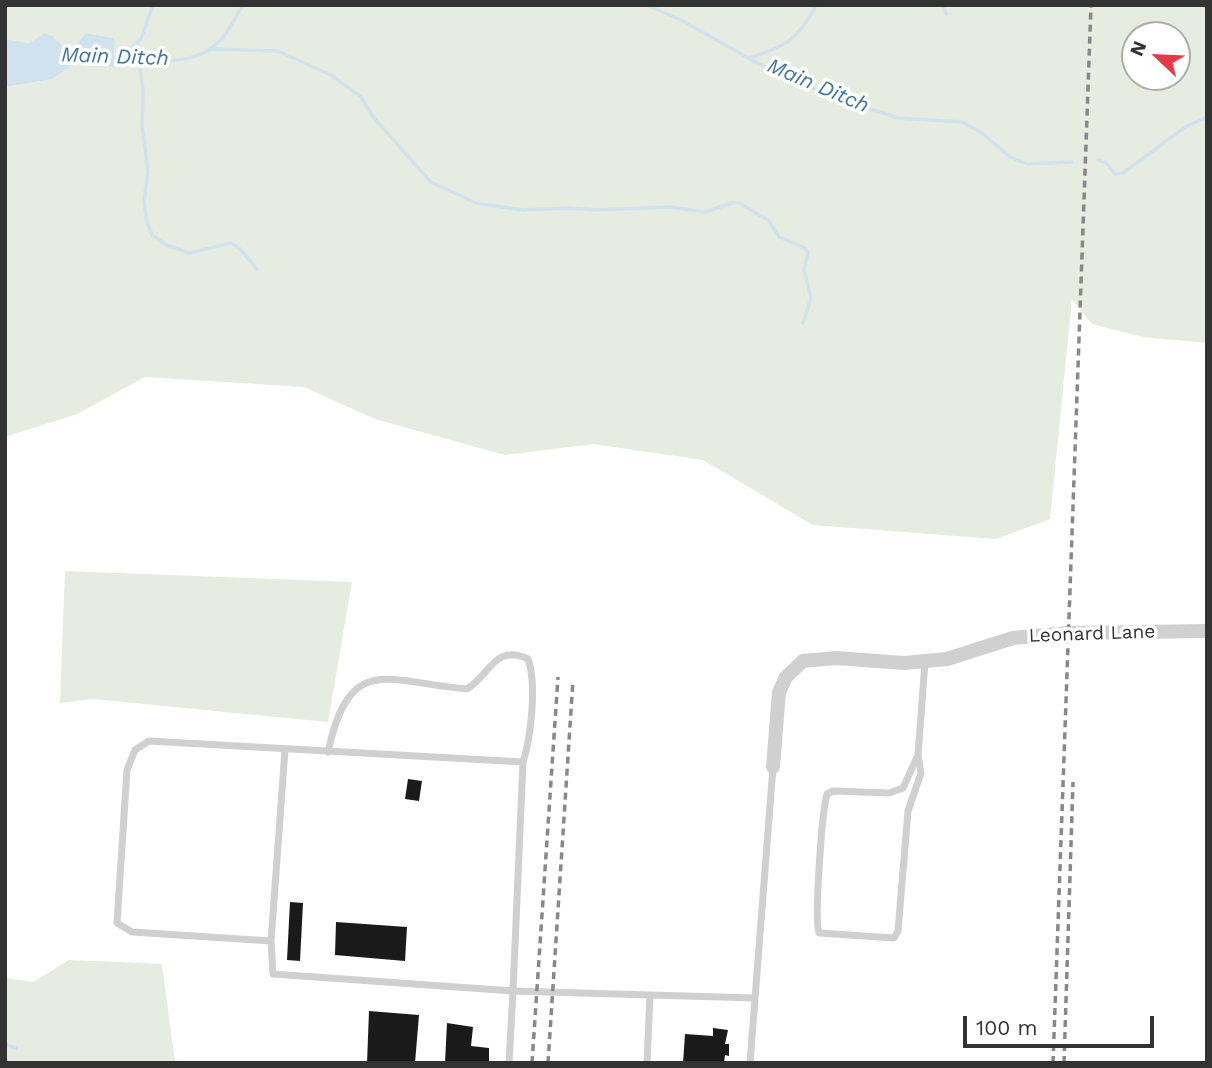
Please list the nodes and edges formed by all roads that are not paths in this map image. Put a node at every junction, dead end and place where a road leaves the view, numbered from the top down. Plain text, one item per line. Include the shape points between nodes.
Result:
1 (1207, 631) edge
2 (925, 661) junction
3 (285, 750) junction
4 (328, 752) junction
5 (918, 755) junction
6 (523, 762) junction
7 (773, 767) joint
8 (271, 941) junction
9 (513, 991) junction
10 (650, 995) junction
11 (754, 998) junction
12 (509, 1063) edge
13 (647, 1063) edge
14 (750, 1063) edge

1 - 2 street, Leonard Lane via 1013,638 947,659
2 - 5 lane
2 - 7 street, Leonard Lane via 803,661 786,677 779,692
3 - 4 lane
3 - 8 lane
3 - 8 lane via 149,741 135,750 127,770 117,923 132,932
4 - 6 lane
4 - 6 lane via 346,702 370,680 467,689 508,654 528,659 531,669 530,730
5 - 5 lane via 903,788 889,793 827,794 818,933 894,938 898,931 908,811 921,773
6 - 9 lane
7 - 11 lane
8 - 9 lane via 273,974
9 - 10 lane
9 - 12 lane
10 - 11 lane
10 - 13 lane
11 - 14 lane

